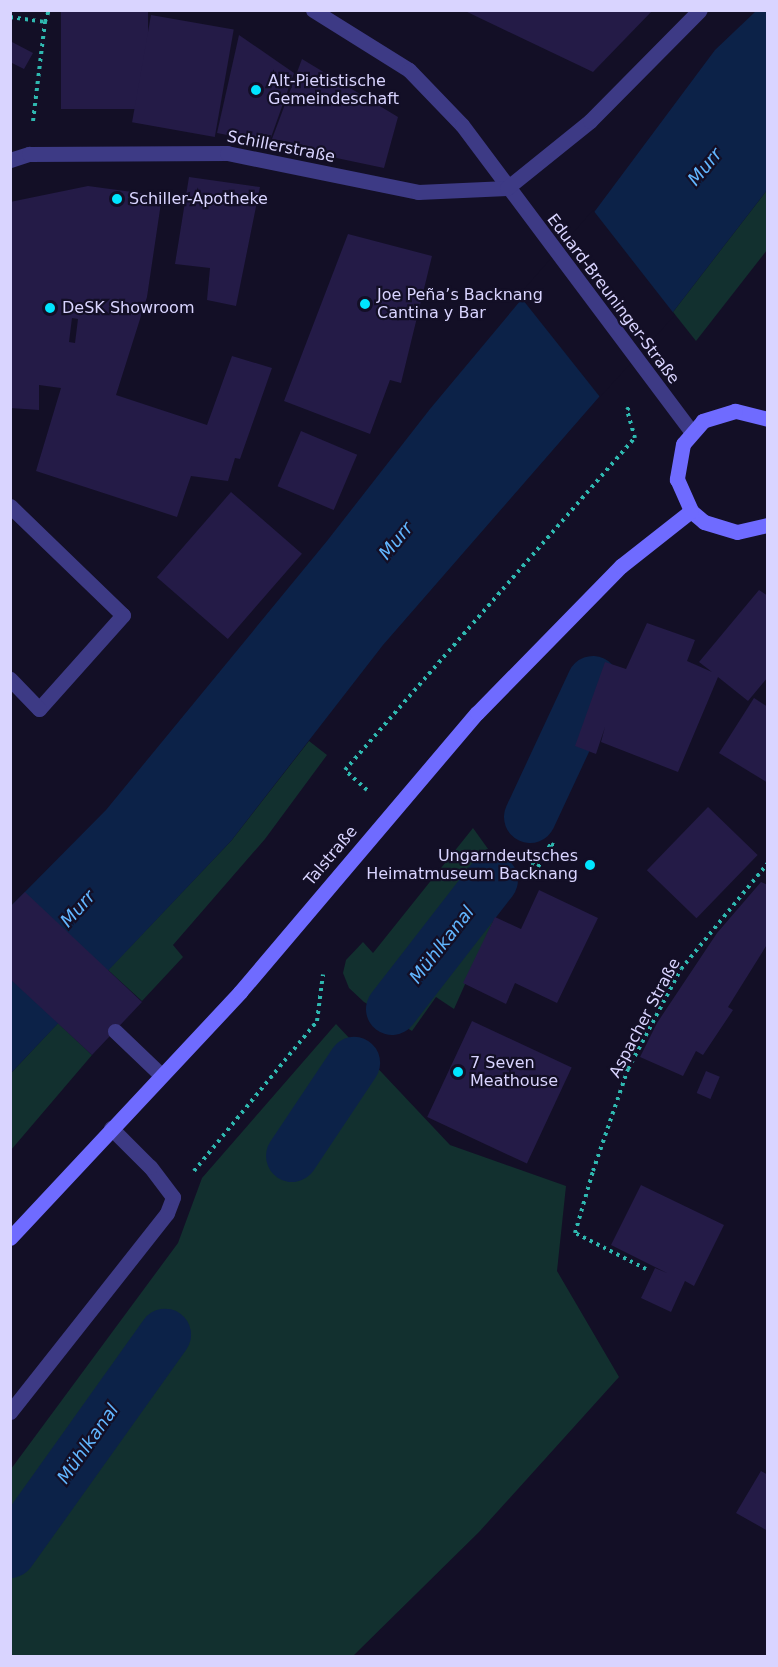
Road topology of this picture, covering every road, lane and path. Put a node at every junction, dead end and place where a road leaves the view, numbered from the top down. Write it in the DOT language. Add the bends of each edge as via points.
graph roads {
  1 [pos="49,10"];
  2 [pos="314,10"];
  3 [pos="700,10"];
  4 [pos="10,16"];
  5 [pos="45,22"];
  6 [pos="29,154"];
  7 [pos="10,160"];
  8 [pos="507,188"];
  9 [pos="768,419"];
  10 [pos="692,431"];
  11 [pos="620,454"];
  12 [pos="10,506"];
  13 [pos="691,511"];
  14 [pos="768,525"];
  15 [pos="10,679"];
  16 [pos="350,765"];
  17 [pos="555,846"];
  18 [pos="519,855"];
  19 [pos="768,863"];
  20 [pos="323,974"];
  21 [pos="115,1031"];
  22 [pos="161,1075"];
  23 [pos="111,1128"];
  24 [pos="173,1197"];
  25 [pos="10,1238"];
  26 [pos="646,1269"];
  27 [pos="10,1412"];
  1 -- 5 [label="path"];
  2 -- 8 [label="street, Eduard-Breuninger-Straße" via="408,69 462,125"];
  3 -- 8 [label="street" via="590,120"];
  4 -- 5 [label="path"];
  5 -- 6 [label="path"];
  6 -- 7 [label="street, Schillerstraße"];
  6 -- 8 [label="street, Schillerstraße" via="226,153 418,192"];
  8 -- 10 [label="street, Eduard-Breuninger-Straße"];
  9 -- 10 [label="street" via="735,411 717,414"];
  10 -- 13 [label="street" via="683,444 677,470 682,496"];
  11 -- 16 [label="path"];
  12 -- 15 [label="street" via="123,615 39,709"];
  13 -- 14 [label="street" via="720,530 737,532"];
  13 -- 22 [label="street, Talstraße" via="621,567 477,713 240,992"];
  17 -- 18 [label="path" via="551,844 538,867"];
  19 -- 26 [label="path, Aspacher Straße" via="681,969 628,1069 593,1171 575,1233"];
  20 -- 24 [label="path" via="317,1021"];
  21 -- 22 [label="street"];
  22 -- 23 [label="street, Talstraße"];
  23 -- 24 [label="street"];
  23 -- 25 [label="street, Talstraße"];
  24 -- 27 [label="street" via="167,1213 113,1287"];
}
